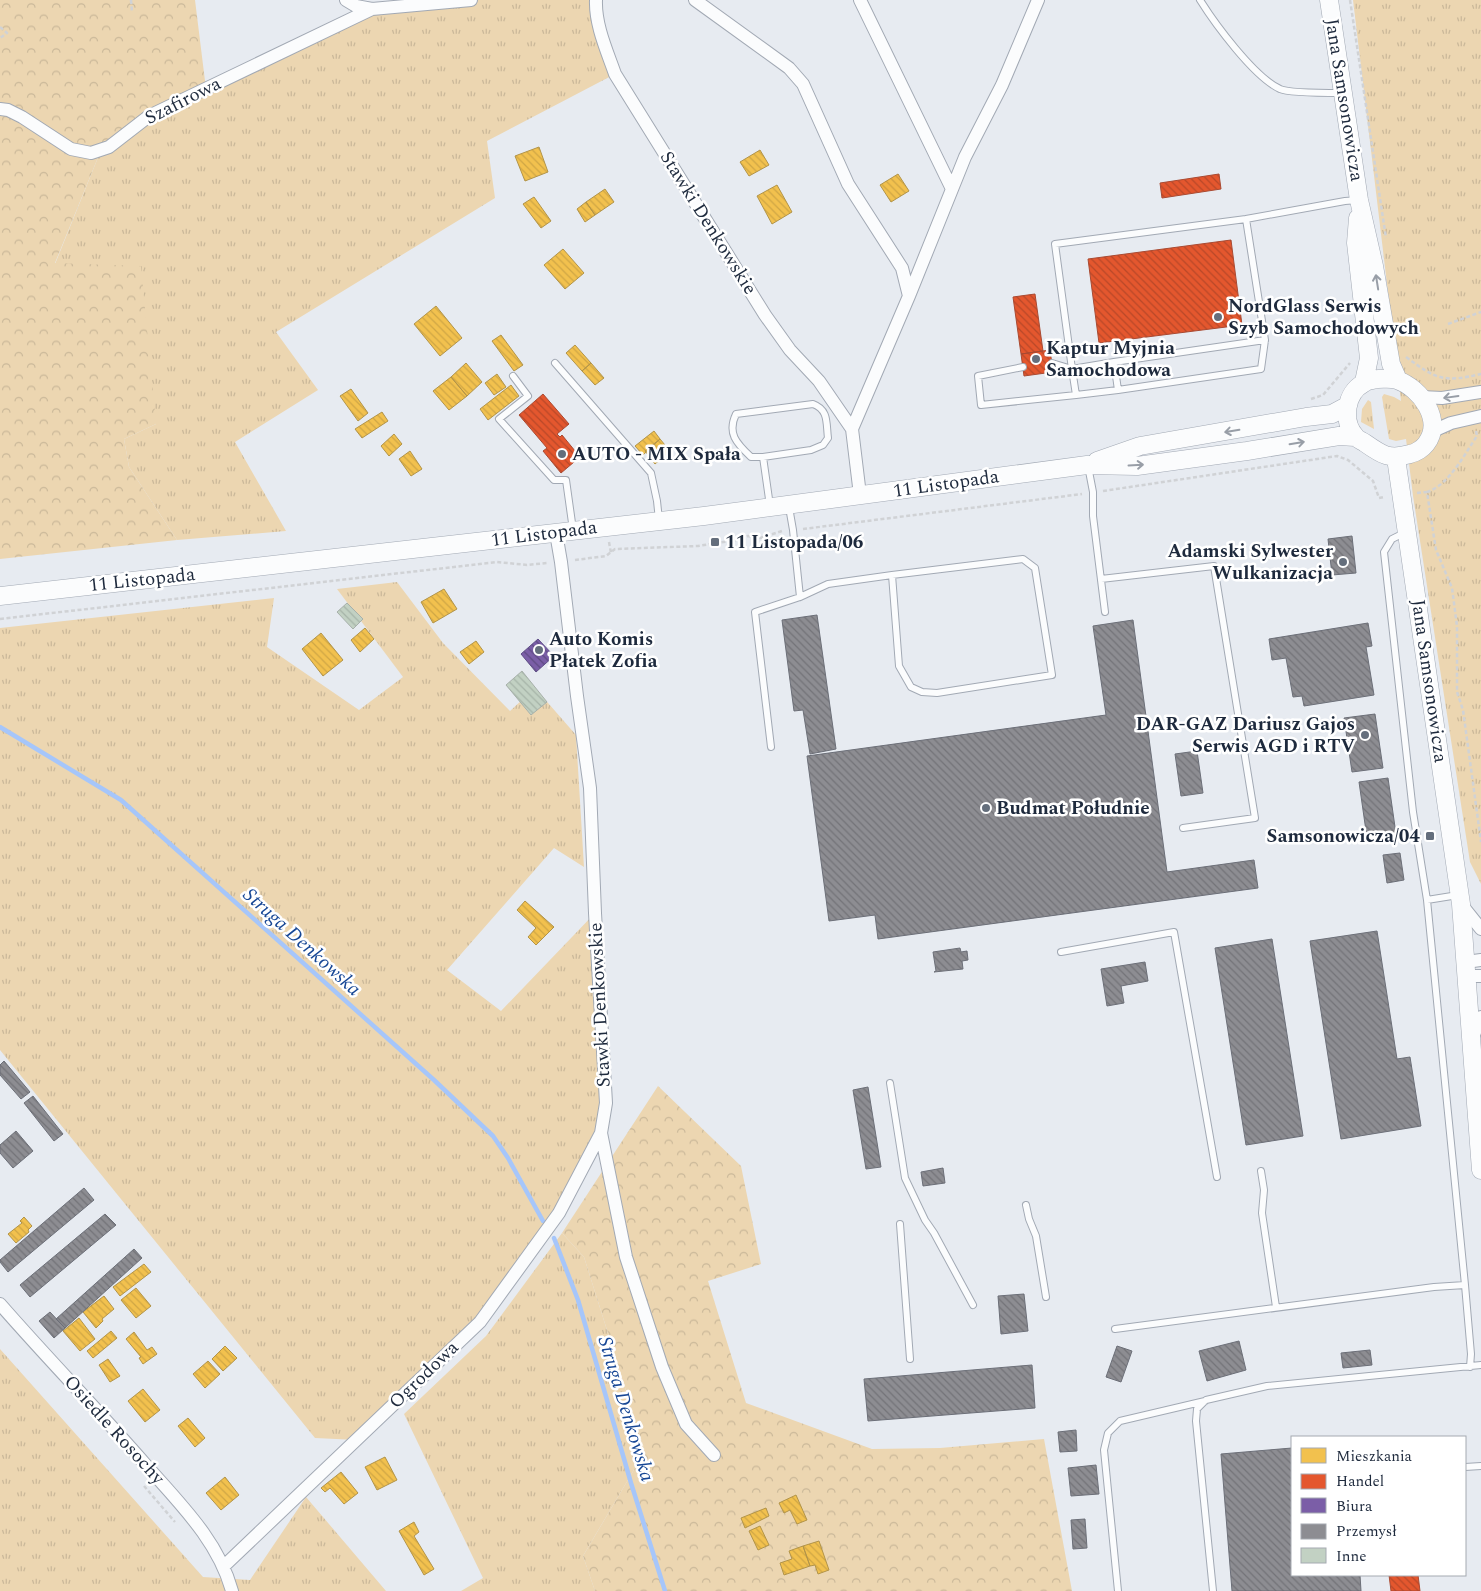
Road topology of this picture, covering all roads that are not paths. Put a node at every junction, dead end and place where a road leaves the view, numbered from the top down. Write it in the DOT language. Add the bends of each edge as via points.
graph roads {
  1 [pos="346,0"];
  2 [pos="471,0"];
  3 [pos="596,0"];
  4 [pos="695,0"];
  5 [pos="860,0"];
  6 [pos="1038,0"];
  7 [pos="1200,0"];
  8 [pos="1329,0"];
  9 [pos="372,9"];
  10 [pos="1343,93"];
  11 [pos="0,110"];
  12 [pos="952,189"];
  13 [pos="1359,200"];
  14 [pos="1246,219"];
  15 [pos="909,296"];
  16 [pos="1265,340"];
  17 [pos="1114,362"];
  18 [pos="555,363"];
  19 [pos="1052,363"];
  20 [pos="1023,367"];
  21 [pos="1072,369"];
  22 [pos="513,376"];
  23 [pos="1398,380"];
  24 [pos="1364,382"];
  25 [pos="1118,390"];
  26 [pos="1481,392"];
  27 [pos="1076,395"];
  28 [pos="1421,397"];
  29 [pos="1347,406"];
  30 [pos="1478,417"];
  31 [pos="852,428"];
  32 [pos="1432,431"];
  33 [pos="1355,437"];
  34 [pos="763,457"];
  35 [pos="1396,458"];
  36 [pos="1087,465"];
  37 [pos="860,495"];
  38 [pos="789,505"];
  39 [pos="770,508"];
  40 [pos="659,521"];
  41 [pos="565,532"];
  42 [pos="1407,532"];
  43 [pos="892,575"];
  44 [pos="1101,579"];
  45 [pos="0,596"];
  46 [pos="800,597"];
  47 [pos="1105,612"];
  48 [pos="770,747"];
  49 [pos="1183,828"];
  50 [pos="1460,899"];
  51 [pos="1428,900"];
  52 [pos="1481,929"];
  53 [pos="1061,952"];
  54 [pos="1474,969"];
  55 [pos="1481,1017"];
  56 [pos="1472,1040"];
  57 [pos="890,1083"];
  58 [pos="602,1133"];
  59 [pos="1481,1170"];
  60 [pos="1261,1171"];
  61 [pos="1217,1177"];
  62 [pos="1026,1205"];
  63 [pos="900,1224"];
  64 [pos="1465,1286"];
  65 [pos="1046,1297"];
  66 [pos="973,1305"];
  67 [pos="0,1307"];
  68 [pos="1276,1307"];
  69 [pos="1115,1328"];
  70 [pos="910,1359"];
  71 [pos="1481,1365"];
  72 [pos="1470,1367"];
  73 [pos="1206,1400"];
  74 [pos="714,1455"];
  75 [pos="1481,1466"];
  76 [pos="1466,1467"];
  77 [pos="224,1566"];
  78 [pos="232,1591"];
  79 [pos="1118,1591"];
  80 [pos="1213,1591"];
  1 -- 9 [label="street"];
  2 -- 9 [label="street"];
  3 -- 31 [label="street, Stawki Denkowskie" via="602,36 615,74 765,315"];
  4 -- 15 [label="street" via="789,68 803,84 848,184 902,268"];
  5 -- 12 [label="street"];
  6 -- 12 [label="street"];
  7 -- 10 [label="lane" via="1212,20 1257,72 1281,90"];
  8 -- 10 [label="street, Jana Samsonowicza"];
  9 -- 11 [label="street, Szafirowa" via="149,116 108,146 91,153 71,149 22,117"];
  10 -- 13 [label="street, Jana Samsonowicza"];
  12 -- 15 [label="street"];
  13 -- 14 [label="lane"];
  23 -- 13 [label="street, Jana Samsonowicza, one-way" via="1391,364"];
  13 -- 24 [label="street, Jana Samsonowicza" via="1356,243 1369,358"];
  14 -- 16 [label="lane"];
  14 -- 21 [label="lane" via="1055,244"];
  15 -- 31 [label="street"];
  16 -- 17 [label="lane"];
  16 -- 25 [label="lane" via="1261,369"];
  17 -- 21 [label="lane"];
  17 -- 25 [label="lane"];
  18 -- 40 [label="lane" via="651,473"];
  19 -- 21 [label="lane"];
  20 -- 27 [label="lane" via="978,376 981,405"];
  21 -- 27 [label="lane"];
  22 -- 41 [label="lane" via="528,396 499,419 554,480 566,480"];
  23 -- 24 [label="street"];
  23 -- 28 [label="street"];
  24 -- 29 [label="street"];
  25 -- 27 [label="lane"];
  26 -- 28 [label="street, one-way" via="1442,398"];
  28 -- 32 [label="street" via="1430,411"];
  29 -- 33 [label="street" via="1348,420"];
  29 -- 36 [label="street, 11 Listopada, one-way" via="1332,414 1140,446"];
  30 -- 32 [label="street"];
  31 -- 37 [label="street, Stawki Denkowskie"];
  32 -- 35 [label="street" via="1426,444 1415,453"];
  33 -- 35 [label="street" via="1379,453"];
  36 -- 33 [label="street, 11 Listopada, one-way" via="1137,466 1339,436"];
  34 -- 34 [label="lane" via="811,450 823,444 828,438 825,414 820,407 812,404 736,414 731,424 733,436 751,457"];
  34 -- 39 [label="lane"];
  35 -- 42 [label="street, Jana Samsonowicza"];
  36 -- 37 [label="street, 11 Listopada"];
  36 -- 44 [label="lane" via="1093,492"];
  37 -- 38 [label="street, 11 Listopada"];
  38 -- 39 [label="street, 11 Listopada"];
  38 -- 46 [label="lane"];
  39 -- 40 [label="street, 11 Listopada"];
  40 -- 41 [label="street, 11 Listopada"];
  41 -- 45 [label="street, 11 Listopada"];
  41 -- 58 [label="street, Stawki Denkowskie" via="561,562 590,788 606,1103"];
  42 -- 50 [label="street, Jana Samsonowicza"];
  42 -- 51 [label="lane" via="1392,539 1384,552 1413,812"];
  43 -- 43 [label="lane" via="1014,559 1031,563 1035,568 1052,675 937,693 911,687 899,666"];
  43 -- 46 [label="lane" via="828,584"];
  44 -- 47 [label="lane"];
  44 -- 49 [label="lane" via="1214,566 1256,818"];
  46 -- 48 [label="lane" via="754,612"];
  50 -- 51 [label="lane"];
  50 -- 52 [label="street"];
  50 -- 54 [label="street, Jana Samsonowicza"];
  51 -- 64 [label="lane"];
  53 -- 61 [label="lane" via="1174,932"];
  54 -- 56 [label="street, Jana Samsonowicza"];
  55 -- 56 [label="street, Jana Samsonowicza"];
  56 -- 59 [label="street, Jana Samsonowicza"];
  57 -- 66 [label="lane" via="904,1178"];
  58 -- 74 [label="street, Stawki Denkowskie" via="626,1257 662,1368 686,1424"];
  58 -- 77 [label="street, Ogrodowa" via="559,1213 480,1322"];
  60 -- 68 [label="lane" via="1264,1190 1262,1212"];
  62 -- 65 [label="lane" via="1036,1236"];
  63 -- 70 [label="lane"];
  64 -- 68 [label="lane"];
  64 -- 72 [label="lane"];
  67 -- 77 [label="street, Osiedle Rosochy" via="186,1510"];
  68 -- 69 [label="lane"];
  71 -- 72 [label="lane"];
  72 -- 73 [label="lane" via="1267,1386"];
  73 -- 79 [label="lane" via="1120,1420 1108,1433 1104,1450"];
  73 -- 80 [label="lane" via="1197,1410 1196,1421"];
  75 -- 76 [label="lane"];
  77 -- 78 [label="street"];
}
